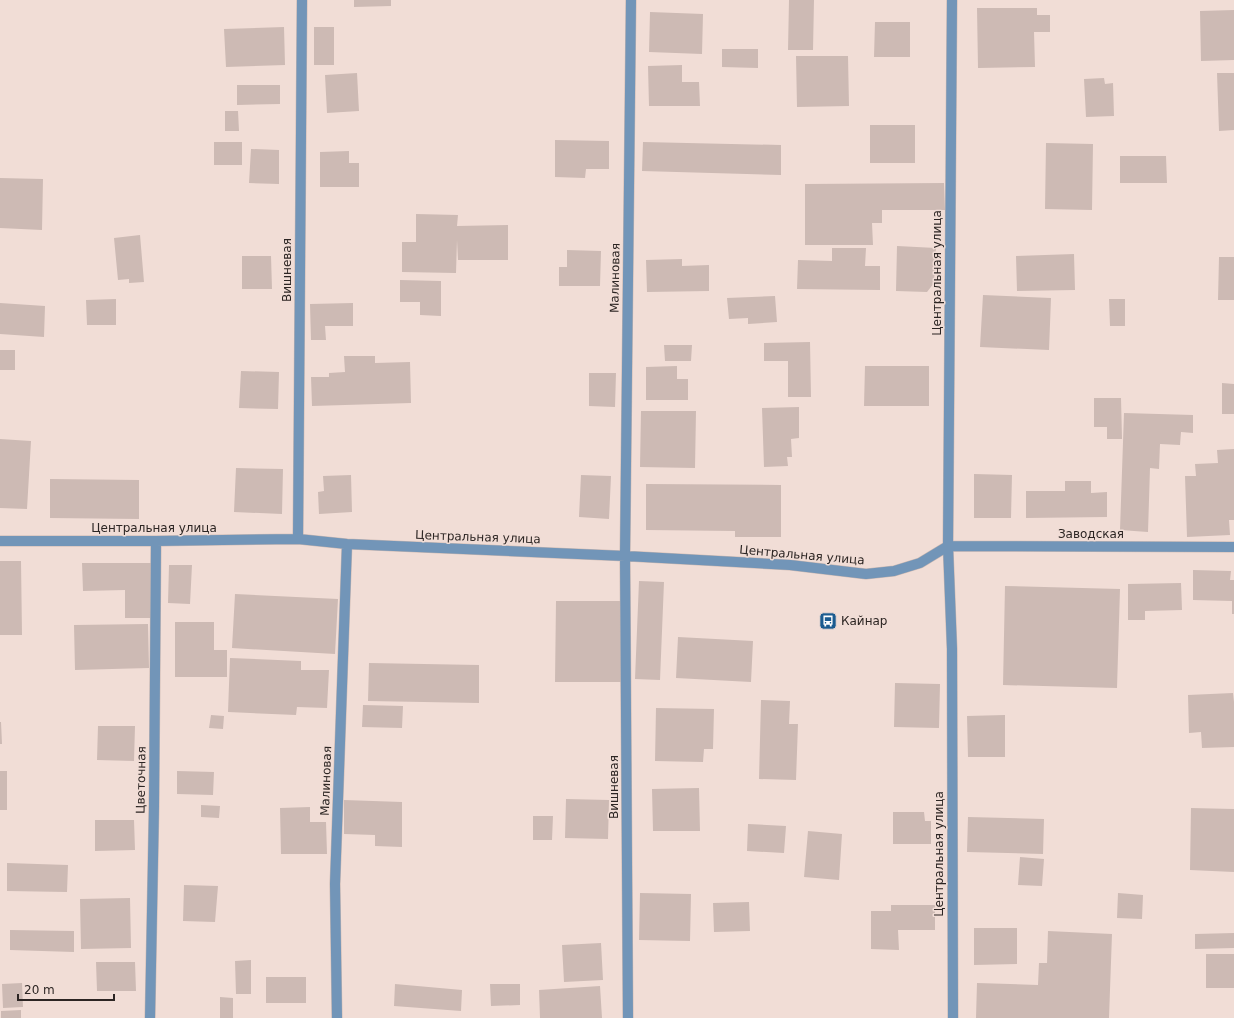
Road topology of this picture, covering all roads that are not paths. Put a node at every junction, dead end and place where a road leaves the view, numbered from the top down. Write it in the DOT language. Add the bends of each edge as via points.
graph roads {
  1 [pos="302,0"];
  2 [pos="631,0"];
  3 [pos="952,0"];
  4 [pos="298,539"];
  5 [pos="0,541"];
  6 [pos="156,541"];
  7 [pos="347,544"];
  8 [pos="948,546"];
  9 [pos="1234,547"];
  10 [pos="626,556"];
  11 [pos="150,1018"];
  12 [pos="337,1018"];
  13 [pos="628,1018"];
  14 [pos="953,1018"];
  1 -- 4 [label="street, Вишневая"];
  2 -- 10 [label="street, Малиновая"];
  3 -- 8 [label="street, Центральная улица"];
  4 -- 6 [label="street, Центральная улица"];
  4 -- 7 [label="street, Центральная улица"];
  5 -- 6 [label="street, Центральная улица"];
  6 -- 11 [label="street, Цветочная"];
  7 -- 10 [label="street, Центральная улица"];
  7 -- 12 [label="street, Малиновая" via="335,884"];
  8 -- 9 [label="street, Заводская"];
  8 -- 10 [label="street, Центральная улица" via="920,563 894,571 866,574 790,565"];
  8 -- 14 [label="street, Центральная улица" via="952,649"];
  10 -- 13 [label="street, Вишневая"];
}
